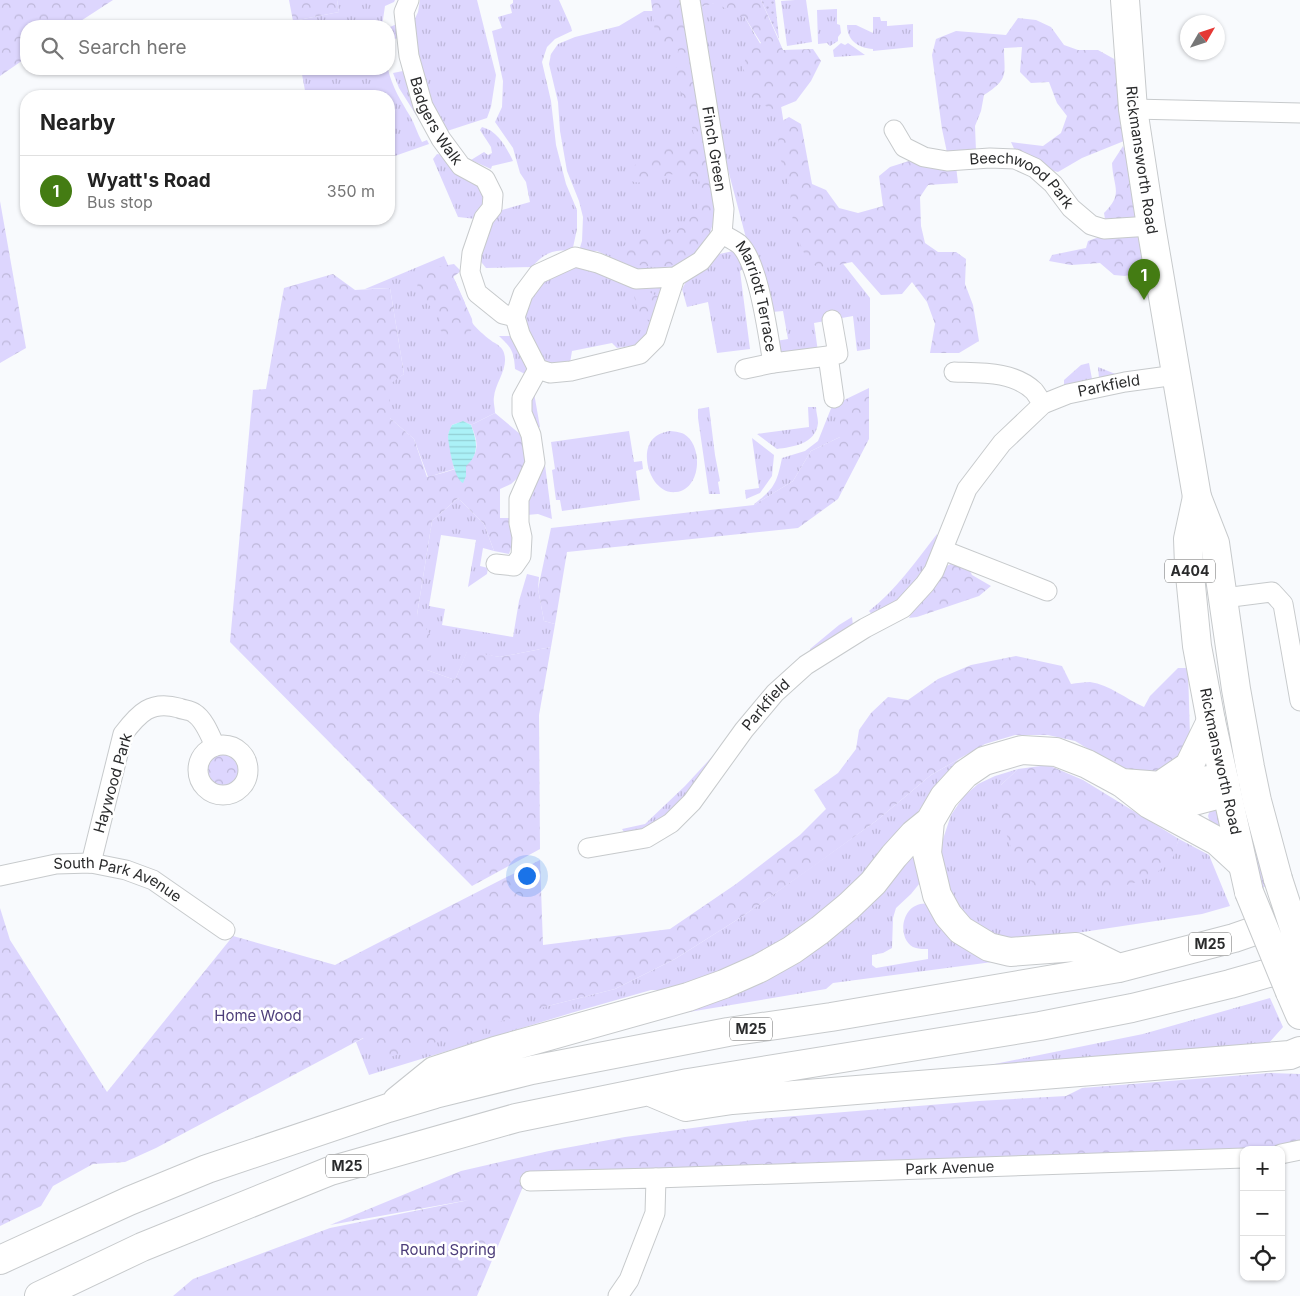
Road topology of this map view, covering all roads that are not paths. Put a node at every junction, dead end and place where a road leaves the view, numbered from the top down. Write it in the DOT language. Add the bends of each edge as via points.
graph roads {
  1 [pos="409,0"];
  2 [pos="690,0"];
  3 [pos="1126,0"];
  4 [pos="1133,109"];
  5 [pos="1300,113"];
  6 [pos="894,130"];
  7 [pos="1151,226"];
  8 [pos="722,234"];
  9 [pos="675,277"];
  10 [pos="516,317"];
  11 [pos="832,320"];
  12 [pos="828,356"];
  13 [pos="773,363"];
  14 [pos="959,368"];
  15 [pos="538,369"];
  16 [pos="745,369"];
  17 [pos="1176,375"];
  18 [pos="834,398"];
  19 [pos="1043,404"];
  20 [pos="1196,497"];
  21 [pos="943,550"];
  22 [pos="496,564"];
  23 [pos="1189,565"];
  24 [pos="1047,591"];
  25 [pos="1224,598"];
  26 [pos="1197,646"];
  27 [pos="1236,689"];
  28 [pos="1300,701"];
  29 [pos="1211,721"];
  30 [pos="214,746"];
  31 [pos="1225,782"];
  32 [pos="1155,794"];
  33 [pos="1257,801"];
  34 [pos="930,821"];
  35 [pos="588,848"];
  36 [pos="91,863"];
  37 [pos="1242,864"];
  38 [pos="0,876"];
  39 [pos="225,930"];
  40 [pos="1299,932"];
  41 [pos="1300,964"];
  42 [pos="1119,968"];
  43 [pos="1297,993"];
  44 [pos="1300,1051"];
  45 [pos="648,1091"];
  46 [pos="388,1108"];
  47 [pos="1300,1150"];
  48 [pos="1285,1153"];
  49 [pos="1240,1158"];
  50 [pos="656,1178"];
  51 [pos="530,1181"];
  52 [pos="0,1260"];
  53 [pos="50,1291"];
  54 [pos="618,1296"];
  1 -- 10 [label="street, Badgers Walk" via="404,12 409,56 423,106 462,166 485,179 493,195 492,208 484,218 472,253 470,272 476,293 503,314"];
  2 -- 8 [label="street, Finch Green" via="724,209"];
  3 -- 4 [label="main road, Rickmansworth Road / A404"];
  4 -- 5 [label="street"];
  4 -- 7 [label="main road, Rickmansworth Road / A404"];
  6 -- 7 [label="street, Beechwood Park" via="904,147 924,157 947,162 1015,159 1035,168 1090,225 1104,229"];
  7 -- 17 [label="main road, Rickmansworth Road / A404"];
  8 -- 9 [label="street" via="701,261"];
  8 -- 13 [label="street, Marriott Terrace" via="740,244 751,264 761,297"];
  9 -- 10 [label="street" via="636,279 575,257 538,274 523,294"];
  9 -- 15 [label="street" via="655,339 640,354 571,370 550,373"];
  10 -- 15 [label="street" via="520,334"];
  11 -- 12 [label="street" via="838,354"];
  12 -- 13 [label="street, Marriott Terrace"];
  12 -- 18 [label="street"];
  13 -- 16 [label="street"];
  14 -- 19 [label="street" via="1014,378 1033,390"];
  15 -- 22 [label="street" via="522,398 522,413 531,435 535,463 519,499 521,556 514,566"];
  17 -- 19 [label="street, Parkfield" via="1068,394"];
  17 -- 20 [label="main road, Rickmansworth Road / A404"];
  19 -- 21 [label="street, Parkfield" via="1002,443 968,489"];
  20 -- 23 [label="main road, Rickmansworth Road / A404" via="1188,539"];
  20 -- 25 [label="main road, Rickmansworth Road / A404" via="1215,543"];
  21 -- 24 [label="street"];
  21 -- 35 [label="street, Parkfield" via="925,584 903,608 806,665 775,693 692,802 671,823 646,838"];
  23 -- 25 [label="street" via="1205,588"];
  23 -- 26 [label="main road, Rickmansworth Road / A404"];
  25 -- 26 [label="street" via="1205,612"];
  25 -- 27 [label="main road, Rickmansworth Road / A404"];
  25 -- 28 [label="street" via="1272,592 1283,604"];
  26 -- 29 [label="main road, Rickmansworth Road / A404"];
  27 -- 31 [label="main road" via="1232,730 1234,769"];
  27 -- 33 [label="main road, Rickmansworth Road / A404"];
  29 -- 31 [label="main road, Rickmansworth Road / A404"];
  29 -- 32 [label="main road" via="1189,766"];
  30 -- 36 [label="street, Haywood Park" via="208,730 195,713 166,704 148,709 134,720 124,734"];
  31 -- 32 [label="main road" via="1213,796 1175,806"];
  31 -- 33 [label="main road" via="1247,791"];
  31 -- 37 [label="main road, Rickmansworth Road / A404"];
  32 -- 34 [label="main road, M25" via="1122,784 1087,764 1056,752 1022,750 984,760 965,774 944,797"];
  32 -- 37 [label="main road, M25"];
  33 -- 40 [label="main road, Rickmansworth Road / A404, bridge" via="1278,879"];
  34 -- 42 [label="main road, M25" via="927,853 937,895 961,930 989,947 1010,952 1076,947"];
  34 -- 46 [label="main road, M25" via="914,834 849,906 792,950 760,968 688,997 434,1071"];
  36 -- 38 [label="street, South Park Avenue" via="56,864"];
  36 -- 39 [label="street, South Park Avenue" via="126,870 153,880"];
  37 -- 43 [label="main road, Rickmansworth Road / A404, bridge" via="1249,892"];
  40 -- 42 [label="main road, M25" via="1234,938"];
  40 -- 43 [label="main road, Rickmansworth Road, bridge"];
  41 -- 45 [label="main road, M25" via="1132,1008 1040,1026"];
  42 -- 46 [label="main road, M25" via="632,1050 532,1070"];
  44 -- 45 [label="main road" via="1290,1055 686,1106"];
  45 -- 53 [label="main road, M25" via="516,1118 330,1171 142,1247"];
  46 -- 52 [label="main road, M25" via="207,1169"];
  47 -- 48 [label="street"];
  49 -- 50 [label="street, Park Avenue"];
  50 -- 51 [label="street, Park Avenue"];
  50 -- 54 [label="street" via="655,1213 629,1280"];
}
